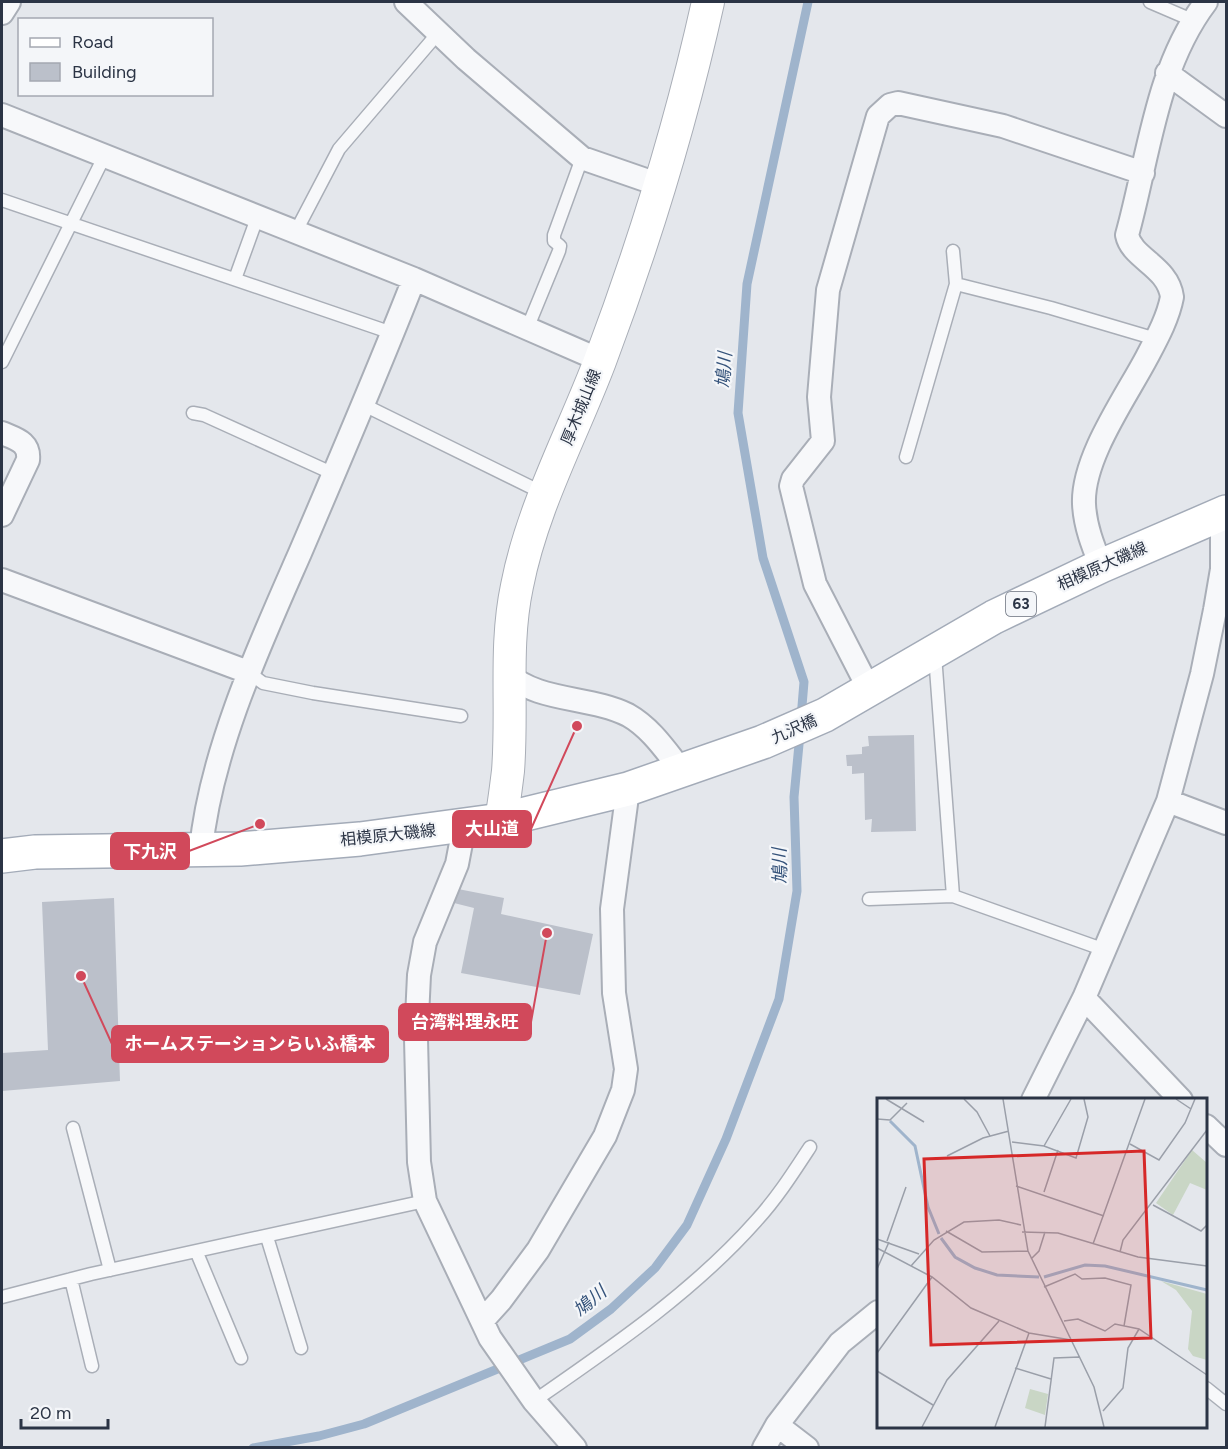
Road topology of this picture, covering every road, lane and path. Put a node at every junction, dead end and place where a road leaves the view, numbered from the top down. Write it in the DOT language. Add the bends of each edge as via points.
graph roads {
  1 [pos="9,2"];
  2 [pos="406,2"];
  3 [pos="708,2"];
  4 [pos="1150,2"];
  5 [pos="1206,2"];
  6 [pos="2,13"];
  7 [pos="1192,20"];
  8 [pos="439,32"];
  9 [pos="1167,73"];
  10 [pos="2,115"];
  11 [pos="1227,116"];
  12 [pos="104,158"];
  13 [pos="582,158"];
  14 [pos="1143,173"];
  15 [pos="660,185"];
  16 [pos="2,200"];
  17 [pos="257,218"];
  18 [pos="71,223"];
  19 [pos="295,233"];
  20 [pos="953,251"];
  21 [pos="235,279"];
  22 [pos="414,279"];
  23 [pos="957,284"];
  24 [pos="527,329"];
  25 [pos="392,333"];
  26 [pos="1156,339"];
  27 [pos="600,360"];
  28 [pos="2,362"];
  29 [pos="364,405"];
  30 [pos="193,413"];
  31 [pos="2,433"];
  32 [pos="906,457"];
  33 [pos="334,474"];
  34 [pos="546,495"];
  35 [pos="1224,512"];
  36 [pos="2,515"];
  37 [pos="1101,566"];
  38 [pos="2,580"];
  39 [pos="935,653"];
  40 [pos="248,672"];
  41 [pos="507,673"];
  42 [pos="870,691"];
  43 [pos="825,715"];
  44 [pos="460,716"];
  45 [pos="764,742"];
  46 [pos="682,771"];
  47 [pos="628,789"];
  48 [pos="1167,801"];
  49 [pos="501,820"];
  50 [pos="1227,822"];
  51 [pos="460,827"];
  52 [pos="201,849"];
  53 [pos="2,856"];
  54 [pos="953,896"];
  55 [pos="869,899"];
  56 [pos="1105,950"];
  57 [pos="1084,998"];
  58 [pos="1034,1098"];
  59 [pos="1179,1098"];
  60 [pos="73,1128"];
  61 [pos="1207,1128"];
  62 [pos="1227,1145"];
  63 [pos="810,1147"];
  64 [pos="425,1201"];
  65 [pos="267,1237"];
  66 [pos="197,1253"];
  67 [pos="110,1270"];
  68 [pos="71,1279"];
  69 [pos="2,1297"];
  70 [pos="877,1314"];
  71 [pos="486,1330"];
  72 [pos="301,1348"];
  73 [pos="241,1358"];
  74 [pos="92,1366"];
  75 [pos="1207,1389"];
  76 [pos="534,1401"];
  77 [pos="1227,1404"];
  78 [pos="777,1425"];
  79 [pos="575,1448"];
  80 [pos="764,1448"];
  81 [pos="807,1448"];
  1 -- 6 [label="street"];
  2 -- 8 [label="street"];
  3 -- 15 [label="main road, 厚木城山線"];
  4 -- 7 [label="lane"];
  5 -- 7 [label="street"];
  7 -- 9 [label="street"];
  8 -- 13 [label="street"];
  8 -- 19 [label="lane" via="339,149"];
  9 -- 11 [label="street"];
  9 -- 14 [label="street"];
  10 -- 12 [label="street"];
  12 -- 17 [label="street"];
  12 -- 18 [label="lane"];
  13 -- 15 [label="street"];
  13 -- 24 [label="lane" via="554,235 559,251"];
  14 -- 26 [label="street" via="1128,235 1132,246 1164,276 1171,291 1170,305"];
  14 -- 42 [label="street" via="1003,126 898,103 878,116 828,290 819,397 823,441 791,486 815,584"];
  15 -- 27 [label="main road, 厚木城山線"];
  16 -- 18 [label="lane"];
  17 -- 19 [label="street"];
  17 -- 21 [label="lane"];
  18 -- 21 [label="lane"];
  18 -- 28 [label="lane"];
  19 -- 22 [label="street"];
  20 -- 23 [label="lane"];
  21 -- 25 [label="lane"];
  22 -- 24 [label="street"];
  22 -- 25 [label="street"];
  23 -- 26 [label="lane"];
  23 -- 32 [label="lane"];
  24 -- 27 [label="street"];
  25 -- 29 [label="street"];
  26 -- 37 [label="street" via="1096,453 1089,475 1085,517"];
  27 -- 34 [label="main road, 厚木城山線"];
  29 -- 33 [label="street"];
  29 -- 34 [label="lane"];
  30 -- 33 [label="lane"];
  31 -- 36 [label="street" via="24,442 29,451"];
  33 -- 40 [label="street"];
  34 -- 41 [label="main road, 厚木城山線" via="517,584"];
  35 -- 37 [label="main road, 相模原大磯線 / 63"];
  35 -- 48 [label="street" via="1222,569 1215,610"];
  37 -- 39 [label="main road, 相模原大磯線 / 63" via="994,617"];
  38 -- 40 [label="street"];
  39 -- 42 [label="main road, 相模原大磯線 / 63"];
  39 -- 54 [label="lane"];
  40 -- 44 [label="lane" via="262,683"];
  40 -- 52 [label="street" via="212,787"];
  41 -- 46 [label="street" via="531,690 594,702 629,716 651,733"];
  41 -- 49 [label="main road, 厚木城山線" via="508,770"];
  42 -- 43 [label="main road, 相模原大磯線 / 63"];
  43 -- 45 [label="main road, 九沢橋 / 63"];
  45 -- 46 [label="main road, 相模原大磯線 / 63"];
  46 -- 47 [label="main road, 相模原大磯線 / 63"];
  47 -- 49 [label="main road, 相模原大磯線 / 63"];
  47 -- 71 [label="street" via="612,909 614,993 626,1069 623,1090 605,1136"];
  48 -- 50 [label="street"];
  48 -- 56 [label="street"];
  49 -- 51 [label="main road, 相模原大磯線 / 63"];
  51 -- 52 [label="main road, 相模原大磯線 / 63" via="278,846"];
  51 -- 64 [label="street" via="457,864 425,942 418,992 419,1162"];
  52 -- 53 [label="main road, 相模原大磯線 / 63"];
  54 -- 55 [label="lane"];
  54 -- 56 [label="lane"];
  56 -- 57 [label="street"];
  57 -- 58 [label="street"];
  57 -- 59 [label="street"];
  60 -- 67 [label="lane"];
  61 -- 62 [label="street"];
  63 -- 76 [label="lane" via="778,1194 736,1242 636,1329"];
  64 -- 65 [label="lane"];
  64 -- 71 [label="street"];
  65 -- 66 [label="lane"];
  65 -- 72 [label="lane"];
  66 -- 67 [label="lane"];
  66 -- 73 [label="lane"];
  67 -- 68 [label="lane"];
  68 -- 69 [label="lane"];
  68 -- 74 [label="lane"];
  70 -- 78 [label="street" via="840,1343"];
  71 -- 76 [label="street"];
  75 -- 77 [label="lane"];
  76 -- 79 [label="street"];
  78 -- 80 [label="street"];
  78 -- 81 [label="street"];
}
